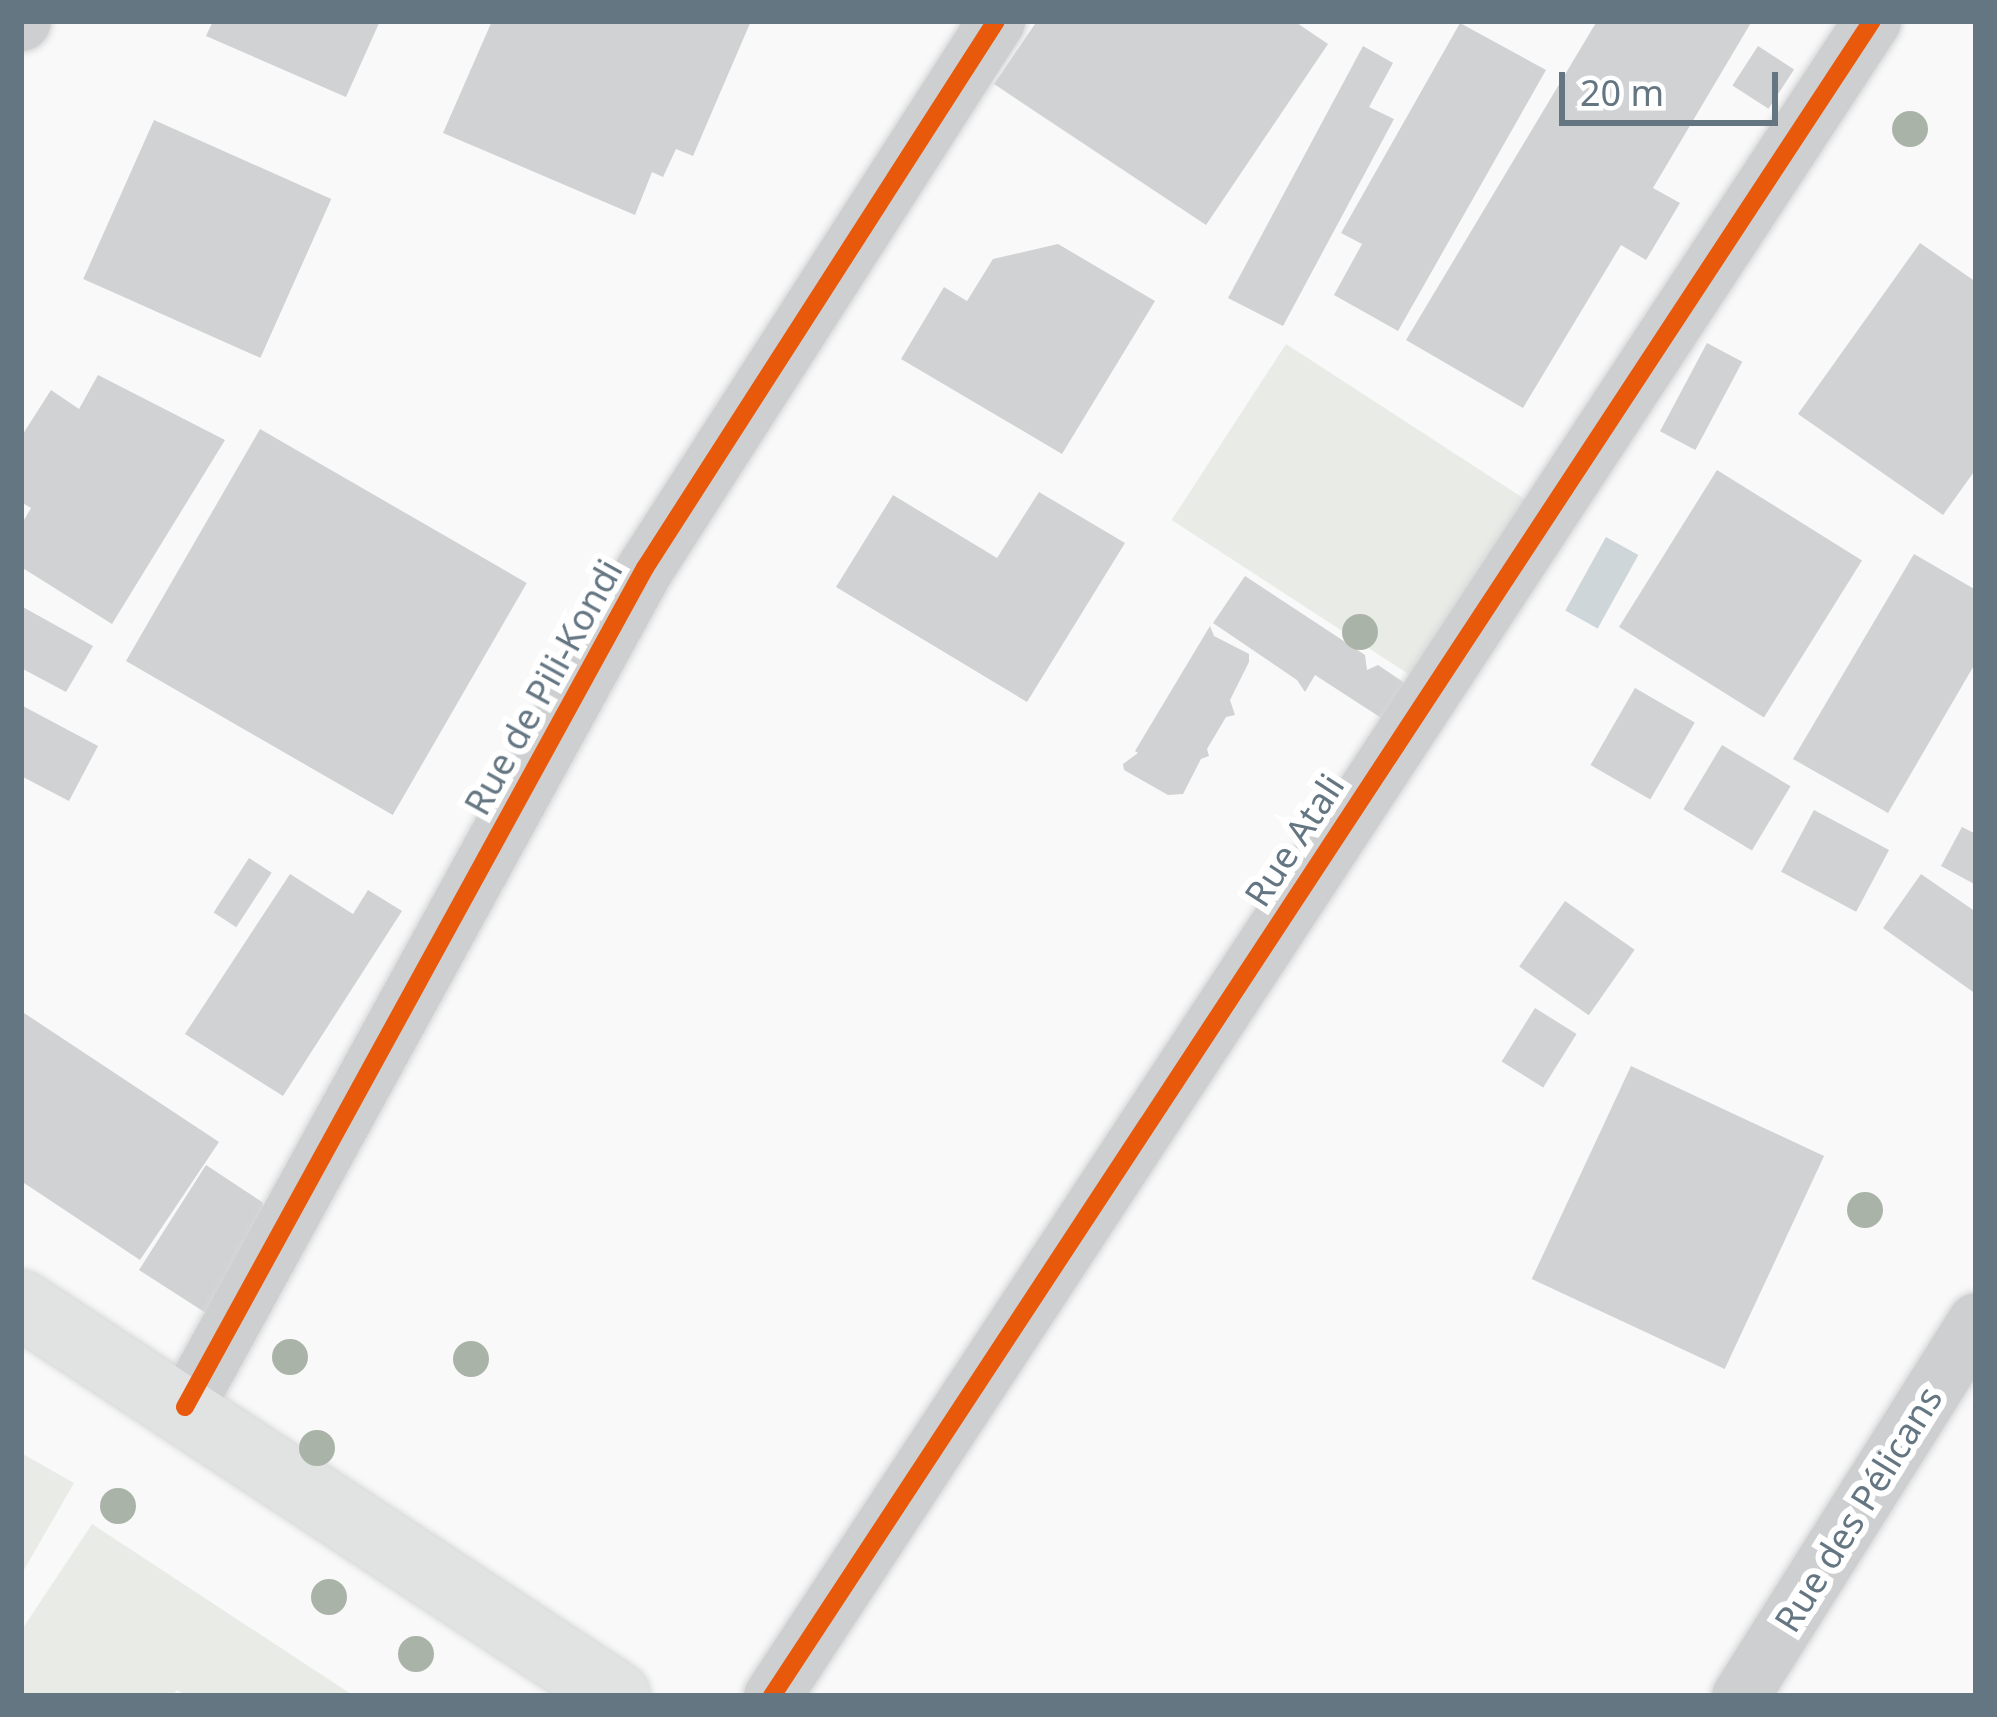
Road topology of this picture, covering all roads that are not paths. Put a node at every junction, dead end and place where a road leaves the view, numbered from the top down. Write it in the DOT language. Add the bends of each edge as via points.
graph roads {
  1 [pos="996,21"];
  2 [pos="1871,21"];
  3 [pos="21,1304"];
  4 [pos="1976,1321"];
  5 [pos="185,1407"];
  6 [pos="617,1696"];
  7 [pos="772,1696"];
  8 [pos="1740,1696"];
  1 -- 5 [label="street, Rue de Pili-Kondi" via="645,568"];
  2 -- 7 [label="street, Rue Atali"];
  3 -- 5 [label="street"];
  4 -- 8 [label="street, Rue des Pélicans"];
  5 -- 6 [label="street"];
}
